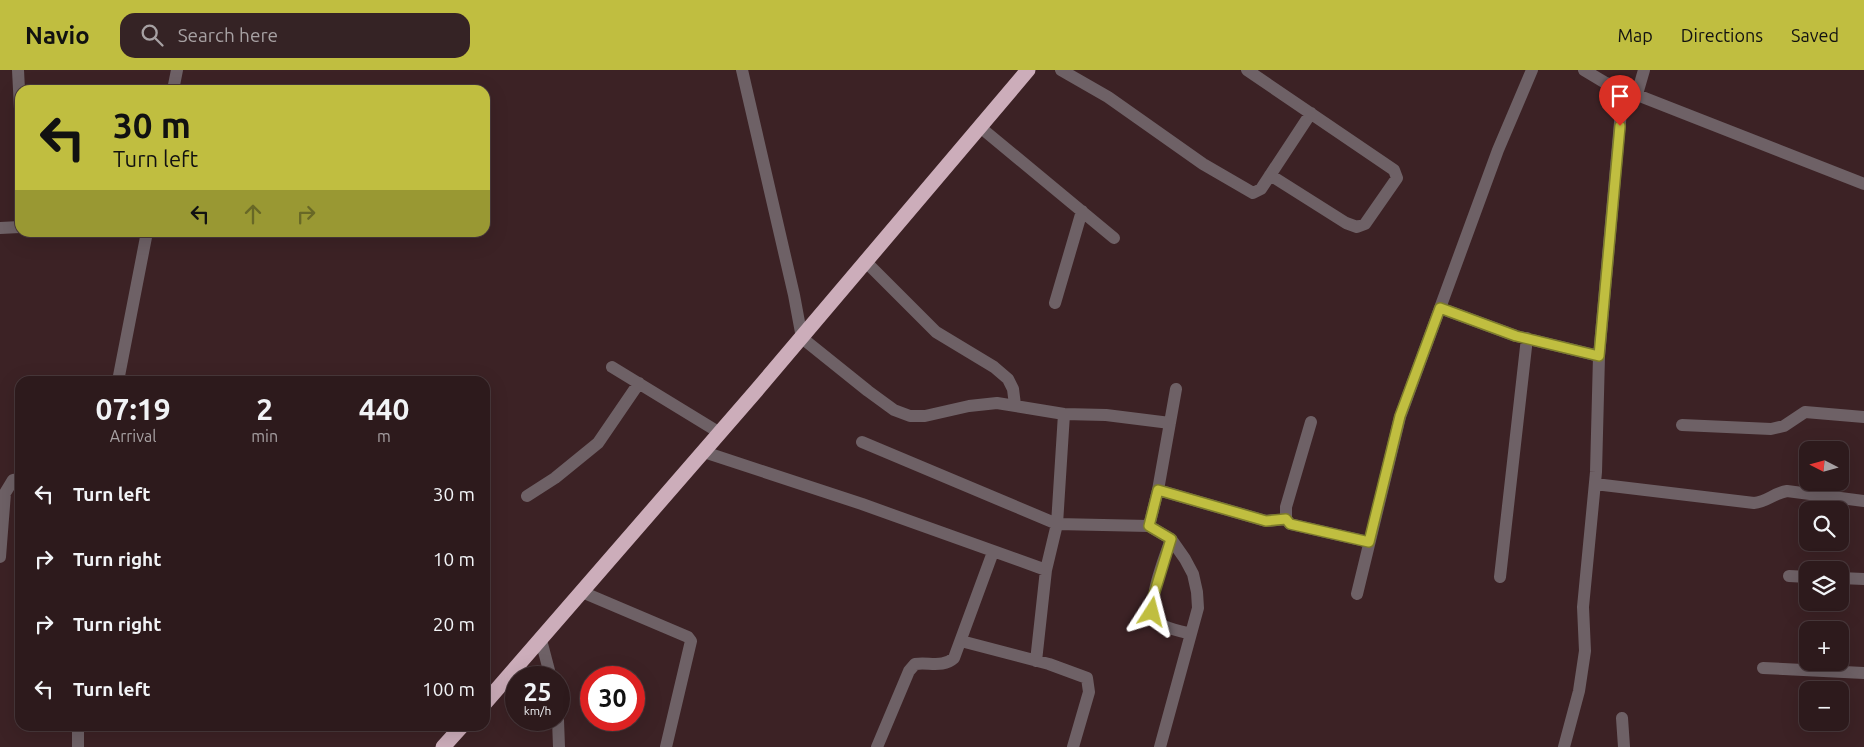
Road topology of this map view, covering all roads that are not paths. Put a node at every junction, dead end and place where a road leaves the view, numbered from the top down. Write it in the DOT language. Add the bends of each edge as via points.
graph roads {
  1 [pos="18,70"];
  2 [pos="177,70"];
  3 [pos="742,70"];
  4 [pos="1028,70"];
  5 [pos="1061,70"];
  6 [pos="1247,70"];
  7 [pos="1532,70"];
  8 [pos="1584,70"];
  9 [pos="1644,70"];
  10 [pos="19,85"];
  11 [pos="174,85"];
  12 [pos="1623,89"];
  13 [pos="1637,94"];
  14 [pos="1311,113"];
  15 [pos="980,126"];
  16 [pos="1270,176"];
  17 [pos="1864,184"];
  18 [pos="1082,211"];
  19 [pos="15,227"];
  20 [pos="0,228"];
  21 [pos="146,237"];
  22 [pos="1114,238"];
  23 [pos="866,262"];
  24 [pos="1055,303"];
  25 [pos="1440,308"];
  26 [pos="802,338"];
  27 [pos="1527,338"];
  28 [pos="1599,356"];
  29 [pos="612,367"];
  30 [pos="119,376"];
  31 [pos="638,383"];
  32 [pos="1176,388"];
  33 [pos="1015,405"];
  34 [pos="1064,414"];
  35 [pos="1864,417"];
  36 [pos="1311,422"];
  37 [pos="1170,423"];
  38 [pos="1682,425"];
  39 [pos="720,433"];
  40 [pos="862,442"];
  41 [pos="704,452"];
  42 [pos="15,480"];
  43 [pos="1595,484"];
  44 [pos="1158,490"];
  45 [pos="528,496"];
  46 [pos="1864,501"];
  47 [pos="1286,519"];
  48 [pos="1057,524"];
  49 [pos="1149,526"];
  50 [pos="1171,539"];
  51 [pos="1369,542"];
  52 [pos="993,552"];
  53 [pos="0,557"];
  54 [pos="1046,570"];
  55 [pos="1789,576"];
  56 [pos="1500,577"];
  57 [pos="1799,577"];
  58 [pos="1849,578"];
  59 [pos="1864,579"];
  60 [pos="582,592"];
  61 [pos="1356,594"];
  62 [pos="1190,634"];
  63 [pos="541,640"];
  64 [pos="961,642"];
  65 [pos="1036,661"];
  66 [pos="548,666"];
  67 [pos="1763,668"];
  68 [pos="1864,673"];
  69 [pos="490,697"];
  70 [pos="1622,718"];
  71 [pos="78,731"];
  72 [pos="457,731"];
  73 [pos="558,731"];
  74 [pos="78,747"];
  75 [pos="442,747"];
  76 [pos="559,747"];
  77 [pos="666,747"];
  78 [pos="877,747"];
  79 [pos="1073,747"];
  80 [pos="1160,747"];
  81 [pos="1564,747"];
  82 [pos="1624,747"];
  1 -- 10 [label="street"];
  2 -- 11 [label="street"];
  3 -- 26 [label="street"];
  4 -- 15 [label="highway"];
  5 -- 16 [label="street" via="1108,97 1244,190 1257,192"];
  6 -- 14 [label="street"];
  7 -- 25 [label="street" via="1498,150"];
  8 -- 12 [label="street"];
  9 -- 13 [label="street"];
  12 -- 13 [label="street"];
  12 -- 28 [label="street"];
  13 -- 17 [label="street"];
  14 -- 16 [label="street"];
  14 -- 16 [label="street" via="1394,170 1397,178 1393,187 1365,224 1357,227"];
  15 -- 18 [label="street"];
  15 -- 23 [label="highway"];
  18 -- 22 [label="street"];
  18 -- 24 [label="street"];
  19 -- 20 [label="street"];
  21 -- 30 [label="street"];
  23 -- 26 [label="highway"];
  23 -- 33 [label="street" via="936,332 1008,379"];
  25 -- 27 [label="street"];
  25 -- 51 [label="street" via="1400,416"];
  26 -- 33 [label="street" via="868,392 894,410 910,416 997,403"];
  26 -- 39 [label="highway"];
  27 -- 28 [label="street"];
  27 -- 56 [label="street"];
  28 -- 43 [label="street"];
  29 -- 31 [label="street"];
  31 -- 39 [label="street"];
  31 -- 45 [label="street" via="598,443"];
  32 -- 37 [label="street"];
  33 -- 34 [label="street"];
  34 -- 37 [label="street" via="1106,415"];
  34 -- 48 [label="street"];
  35 -- 38 [label="street" via="1805,412 1784,426 1772,429"];
  36 -- 47 [label="street" via="1286,507"];
  37 -- 44 [label="street"];
  39 -- 41 [label="highway"];
  40 -- 48 [label="street"];
  41 -- 52 [label="street" via="862,504"];
  41 -- 60 [label="highway"];
  42 -- 53 [label="street" via="5,493"];
  43 -- 46 [label="street" via="1754,504 1764,503 1778,492 1787,491"];
  43 -- 81 [label="street" via="1583,607 1584,670"];
  44 -- 47 [label="street" via="1266,521"];
  44 -- 49 [label="street"];
  47 -- 51 [label="street" via="1290,524"];
  48 -- 49 [label="street"];
  48 -- 54 [label="street"];
  49 -- 50 [label="street"];
  50 -- 62 [label="street" via="1192,574 1197,592 1196,616"];
  50 -- 62 [label="street" via="1152,601 1152,612 1160,624"];
  51 -- 61 [label="street"];
  52 -- 54 [label="street"];
  52 -- 64 [label="street"];
  54 -- 65 [label="street"];
  55 -- 57 [label="street"];
  58 -- 59 [label="street"];
  60 -- 63 [label="highway"];
  60 -- 77 [label="street" via="691,641"];
  62 -- 80 [label="street"];
  63 -- 66 [label="street"];
  63 -- 69 [label="highway"];
  64 -- 65 [label="street"];
  64 -- 78 [label="street" via="949,662 915,664 909,671"];
  65 -- 79 [label="street" via="1087,678 1089,692"];
  67 -- 68 [label="street"];
  70 -- 82 [label="street"];
  71 -- 74 [label="street"];
  72 -- 75 [label="highway"];
  73 -- 76 [label="street"];
}
